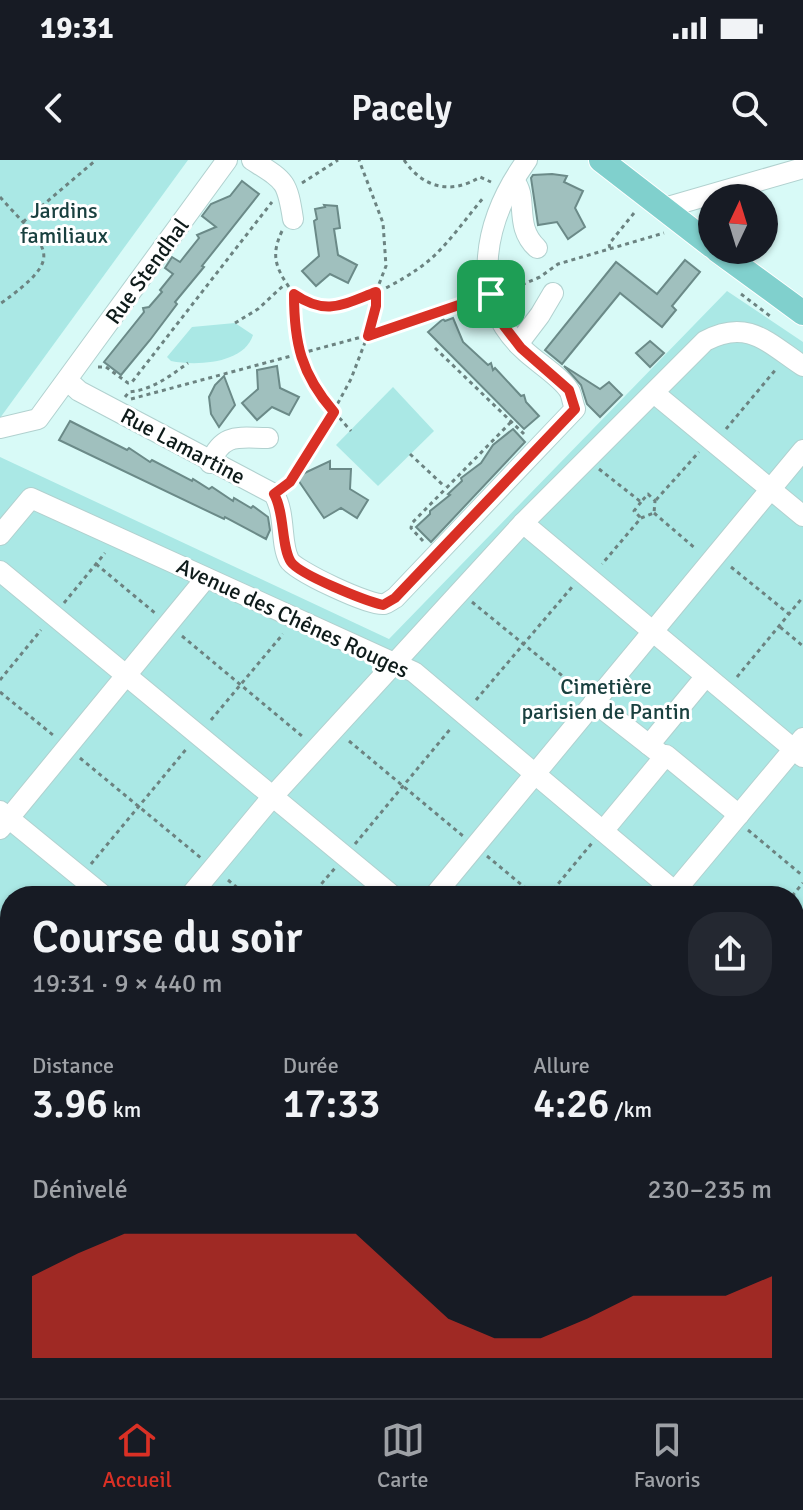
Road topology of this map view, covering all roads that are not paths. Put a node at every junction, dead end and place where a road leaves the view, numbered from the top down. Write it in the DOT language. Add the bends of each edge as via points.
graph roads {
  1 [pos="227,160"];
  2 [pos="252,160"];
  3 [pos="527,160"];
  4 [pos="601,160"];
  5 [pos="803,168"];
  6 [pos="512,185"];
  7 [pos="660,204"];
  8 [pos="293,219"];
  9 [pos="698,236"];
  10 [pos="537,248"];
  11 [pos="736,264"];
  12 [pos="553,293"];
  13 [pos="803,313"];
  14 [pos="518,344"];
  15 [pos="803,366"];
  16 [pos="73,386"];
  17 [pos="654,393"];
  18 [pos="0,428"];
  19 [pos="268,438"];
  20 [pos="803,450"];
  21 [pos="210,463"];
  22 [pos="770,489"];
  23 [pos="803,516"];
  24 [pos="523,523"];
  25 [pos="0,535"];
  26 [pos="0,571"];
  27 [pos="206,578"];
  28 [pos="653,632"];
  29 [pos="395,663"];
  30 [pos="127,675"];
  31 [pos="706,676"];
  32 [pos="594,702"];
  33 [pos="800,748"];
  34 [pos="657,751"];
  35 [pos="533,773"];
  36 [pos="273,796"];
  37 [pos="737,817"];
  38 [pos="3,820"];
  39 [pos="603,831"];
  40 [pos="91,886"];
  41 [pos="198,886"];
  42 [pos="381,886"];
  43 [pos="442,886"];
  44 [pos="666,886"];
  45 [pos="681,886"];
  1 -- 16 [label="street, Rue Stendhal"];
  2 -- 8 [label="street" via="288,187"];
  3 -- 6 [label="street"];
  4 -- 7 [label="main road"];
  5 -- 7 [label="street"];
  6 -- 10 [label="street" via="521,187 523,226"];
  6 -- 14 [label="street" via="491,233 487,270 494,313"];
  7 -- 9 [label="main road"];
  11 -- 13 [label="main road"];
  12 -- 14 [label="street"];
  14 -- 21 [label="street, Rue Lamartine" via="569,390 575,409 383,605 310,575 290,561 274,494"];
  15 -- 17 [label="street" via="738,330 705,341"];
  16 -- 18 [label="street, Rue Stendhal" via="38,419"];
  16 -- 21 [label="street, Rue Lamartine"];
  17 -- 22 [label="street"];
  17 -- 24 [label="street"];
  19 -- 21 [label="street" via="231,438 217,446"];
  20 -- 22 [label="street"];
  22 -- 23 [label="street"];
  22 -- 28 [label="street"];
  24 -- 28 [label="street"];
  24 -- 29 [label="street"];
  25 -- 27 [label="street, Avenue des Chênes Rouges" via="31,498"];
  26 -- 30 [label="street"];
  27 -- 29 [label="street, Avenue des Chênes Rouges"];
  27 -- 30 [label="street"];
  28 -- 31 [label="street"];
  28 -- 32 [label="street"];
  29 -- 35 [label="street, Avenue des Chênes Rouges" via="414,672"];
  29 -- 36 [label="street"];
  30 -- 36 [label="street"];
  30 -- 38 [label="street"];
  31 -- 33 [label="street"];
  31 -- 34 [label="street"];
  32 -- 34 [label="street"];
  32 -- 35 [label="street"];
  33 -- 37 [label="street"];
  34 -- 37 [label="street"];
  34 -- 39 [label="street"];
  35 -- 39 [label="street, Avenue des Chênes Rouges"];
  35 -- 43 [label="street"];
  36 -- 41 [label="street"];
  36 -- 42 [label="street"];
  37 -- 45 [label="street"];
  38 -- 40 [label="street"];
  39 -- 44 [label="street, Avenue des Chênes Rouges"];
}
